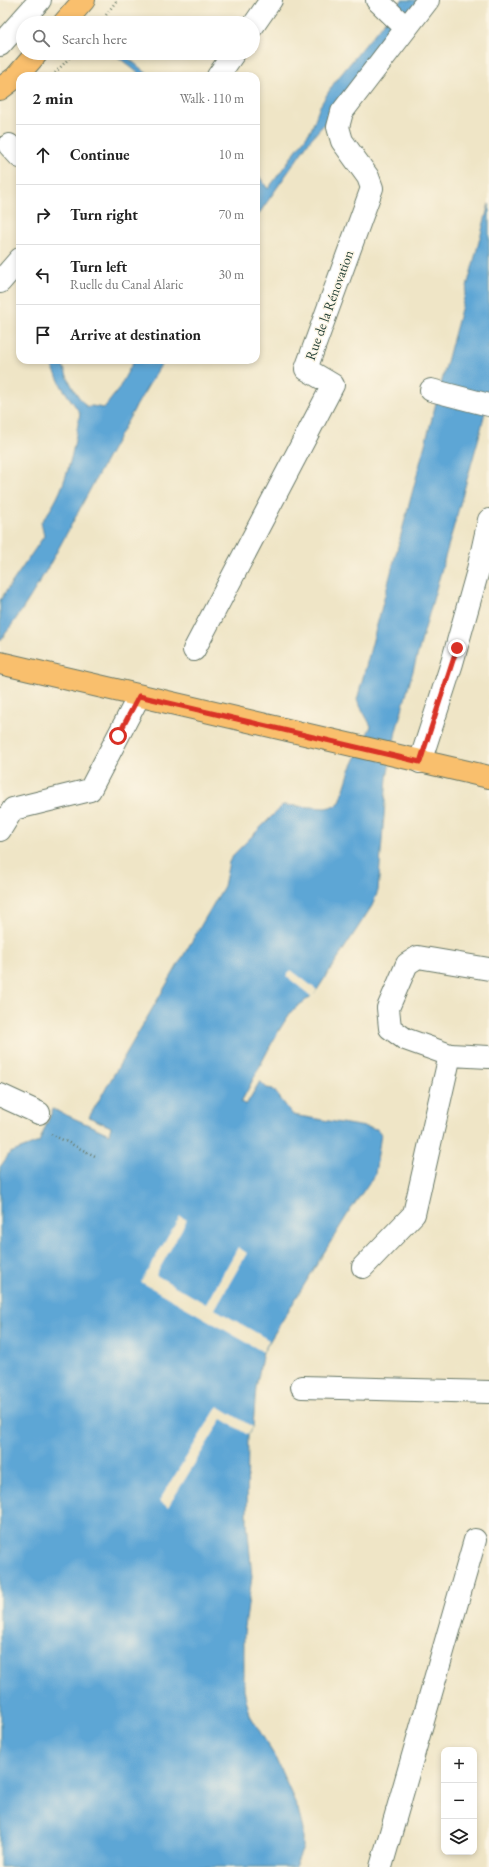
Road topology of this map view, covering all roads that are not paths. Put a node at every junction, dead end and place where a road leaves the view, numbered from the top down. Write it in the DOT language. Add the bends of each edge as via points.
graph roads {
  1 [pos="40,0"];
  2 [pos="84,0"];
  3 [pos="271,0"];
  4 [pos="377,0"];
  5 [pos="428,0"];
  6 [pos="26,16"];
  7 [pos="70,16"];
  8 [pos="260,16"];
  9 [pos="16,28"];
  10 [pos="405,28"];
  11 [pos="0,46"];
  12 [pos="31,60"];
  13 [pos="229,60"];
  14 [pos="20,72"];
  15 [pos="221,72"];
  16 [pos="16,77"];
  17 [pos="0,89"];
  18 [pos="16,264"];
  19 [pos="0,282"];
  20 [pos="431,390"];
  21 [pos="489,405"];
  22 [pos="489,520"];
  23 [pos="194,650"];
  24 [pos="0,663"];
  25 [pos="139,696"];
  26 [pos="420,762"];
  27 [pos="489,777"];
  28 [pos="0,830"];
  29 [pos="489,969"];
  30 [pos="450,1055"];
  31 [pos="489,1057"];
  32 [pos="0,1094"];
  33 [pos="39,1113"];
  34 [pos="363,1267"];
  35 [pos="302,1387"];
  36 [pos="489,1392"];
  37 [pos="475,1540"];
  38 [pos="380,1867"];
  1 -- 6 [label="street"];
  2 -- 7 [label="main road"];
  3 -- 8 [label="street"];
  4 -- 10 [label="street"];
  5 -- 10 [label="street, Rue de la Rénovation"];
  9 -- 11 [label="street"];
  10 -- 23 [label="street, Rue de la Rénovation" via="342,112 338,127 342,141 368,177 372,188 306,369 333,385"];
  12 -- 14 [label="main road"];
  13 -- 15 [label="street"];
  16 -- 17 [label="main road"];
  18 -- 19 [label="street"];
  20 -- 21 [label="street"];
  22 -- 26 [label="street" via="452,663"];
  24 -- 25 [label="main road"];
  25 -- 26 [label="main road"];
  25 -- 28 [label="street" via="90,790 13,809"];
  26 -- 27 [label="main road"];
  29 -- 30 [label="street" via="418,958 407,964 388,1008 390,1028 405,1039"];
  30 -- 31 [label="street"];
  30 -- 34 [label="street" via="414,1214"];
  32 -- 33 [label="street"];
  35 -- 36 [label="street"];
  37 -- 38 [label="street"];
}
